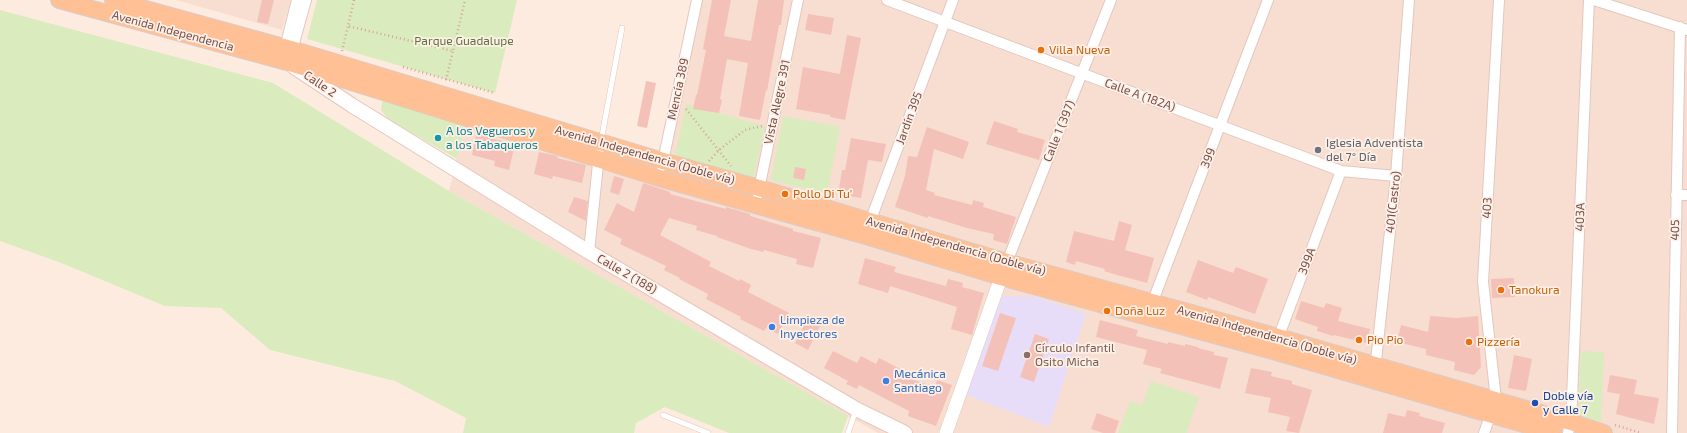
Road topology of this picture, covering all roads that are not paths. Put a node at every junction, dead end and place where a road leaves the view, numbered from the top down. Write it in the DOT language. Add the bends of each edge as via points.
graph roads {
  1 [pos="59,0"];
  2 [pos="113,0"];
  3 [pos="297,0"];
  4 [pos="306,0"];
  5 [pos="697,0"];
  6 [pos="798,0"];
  7 [pos="887,0"];
  8 [pos="953,0"];
  9 [pos="1112,0"];
  10 [pos="1268,0"];
  11 [pos="1409,0"];
  12 [pos="1500,0"];
  13 [pos="1589,0"];
  14 [pos="1594,0"];
  15 [pos="945,22"];
  16 [pos="622,28"];
  17 [pos="1683,29"];
  18 [pos="289,53"];
  19 [pos="309,54"];
  20 [pos="1082,74"];
  21 [pos="353,106"];
  22 [pos="1220,125"];
  23 [pos="600,142"];
  24 [pos="599,160"];
  25 [pos="663,161"];
  26 [pos="1341,171"];
  27 [pos="1396,176"];
  28 [pos="659,178"];
  29 [pos="759,188"];
  30 [pos="1676,195"];
  31 [pos="1687,195"];
  32 [pos="756,204"];
  33 [pos="868,228"];
  34 [pos="589,252"];
  35 [pos="1007,262"];
  36 [pos="1001,277"];
  37 [pos="1150,309"];
  38 [pos="1276,344"];
  39 [pos="1374,373"];
  40 [pos="1493,407"];
  41 [pos="856,409"];
  42 [pos="663,414"];
  43 [pos="1570,428"];
  44 [pos="708,433"];
  45 [pos="848,433"];
  46 [pos="905,433"];
  47 [pos="946,433"];
  48 [pos="1484,433"];
  49 [pos="1554,433"];
  50 [pos="1604,433"];
  51 [pos="1672,433"];
  1 -- 18 [label="main road, Avenida Independencia"];
  2 -- 18 [label="main road, Avenida Independencia"];
  3 -- 18 [label="street"];
  4 -- 18 [label="street"];
  5 -- 25 [label="street, Mencía 389"];
  6 -- 29 [label="street, Vista Alegre 391"];
  7 -- 15 [label="street, Calle A (182A)"];
  8 -- 15 [label="street, Jardín 395"];
  9 -- 20 [label="street, Calle 1 (397)"];
  10 -- 22 [label="street, 399"];
  11 -- 27 [label="street, 401(Castro)"];
  12 -- 40 [label="street, 403" via="1483,282"];
  13 -- 43 [label="street, 403A"];
  14 -- 17 [label="street"];
  15 -- 20 [label="street, Calle A (182A)"];
  15 -- 33 [label="street, Jardín 395"];
  16 -- 23 [label="lane"];
  17 -- 30 [label="street, 405"];
  18 -- 19 [label="main road, Avenida Independencia"];
  18 -- 21 [label="main road, Calle 2"];
  18 -- 24 [label="main road, Avenida Independencia (Doble vía)" via="485,123"];
  19 -- 23 [label="main road, Avenida Independencia (Doble vía)" via="340,56"];
  20 -- 22 [label="street, Calle A (182A)"];
  20 -- 35 [label="street, Calle 1 (397)"];
  21 -- 34 [label="main road, Calle 2 (188)"];
  22 -- 26 [label="street, Calle A (182A)"];
  22 -- 37 [label="street, 399"];
  23 -- 24 [label="street"];
  23 -- 25 [label="main road, Avenida Independencia (Doble vía)"];
  24 -- 28 [label="main road, Avenida Independencia (Doble vía)"];
  24 -- 34 [label="street"];
  25 -- 28 [label="street, Mencía 389"];
  25 -- 29 [label="main road, Avenida Independencia (Doble vía)"];
  26 -- 27 [label="street, Calle A (182A)"];
  26 -- 38 [label="street, 399A"];
  27 -- 39 [label="street, 401(Castro)"];
  28 -- 32 [label="main road, Avenida Independencia (Doble vía)"];
  29 -- 32 [label="street, Vista Alegre 391"];
  29 -- 33 [label="main road, Avenida Independencia (Doble vía)"];
  30 -- 31 [label="street"];
  30 -- 51 [label="street, 405"];
  32 -- 33 [label="main road, Avenida Independencia (Doble vía)"];
  33 -- 35 [label="main road, Avenida Independencia (Doble vía)"];
  33 -- 36 [label="main road, Avenida Independencia (Doble vía)"];
  34 -- 41 [label="main road, Calle 2 (188)"];
  35 -- 36 [label="street"];
  35 -- 37 [label="main road, Avenida Independencia (Doble vía)"];
  36 -- 37 [label="main road, Avenida Independencia (Doble vía)"];
  36 -- 47 [label="street"];
  37 -- 38 [label="main road, Avenida Independencia (Doble vía)"];
  38 -- 39 [label="main road, Avenida Independencia (Doble vía)"];
  39 -- 40 [label="main road, Avenida Independencia (Doble vía)"];
  40 -- 43 [label="main road, Avenida Independencia (Doble vía)"];
  40 -- 48 [label="street"];
  40 -- 49 [label="main road, Avenida Independencia (Doble vía)"];
  41 -- 45 [label="lane"];
  41 -- 46 [label="main road, Calle 2 (188)"];
  42 -- 44 [label="lane"];
  43 -- 50 [label="main road, Avenida Independencia (Doble vía)"];
}
